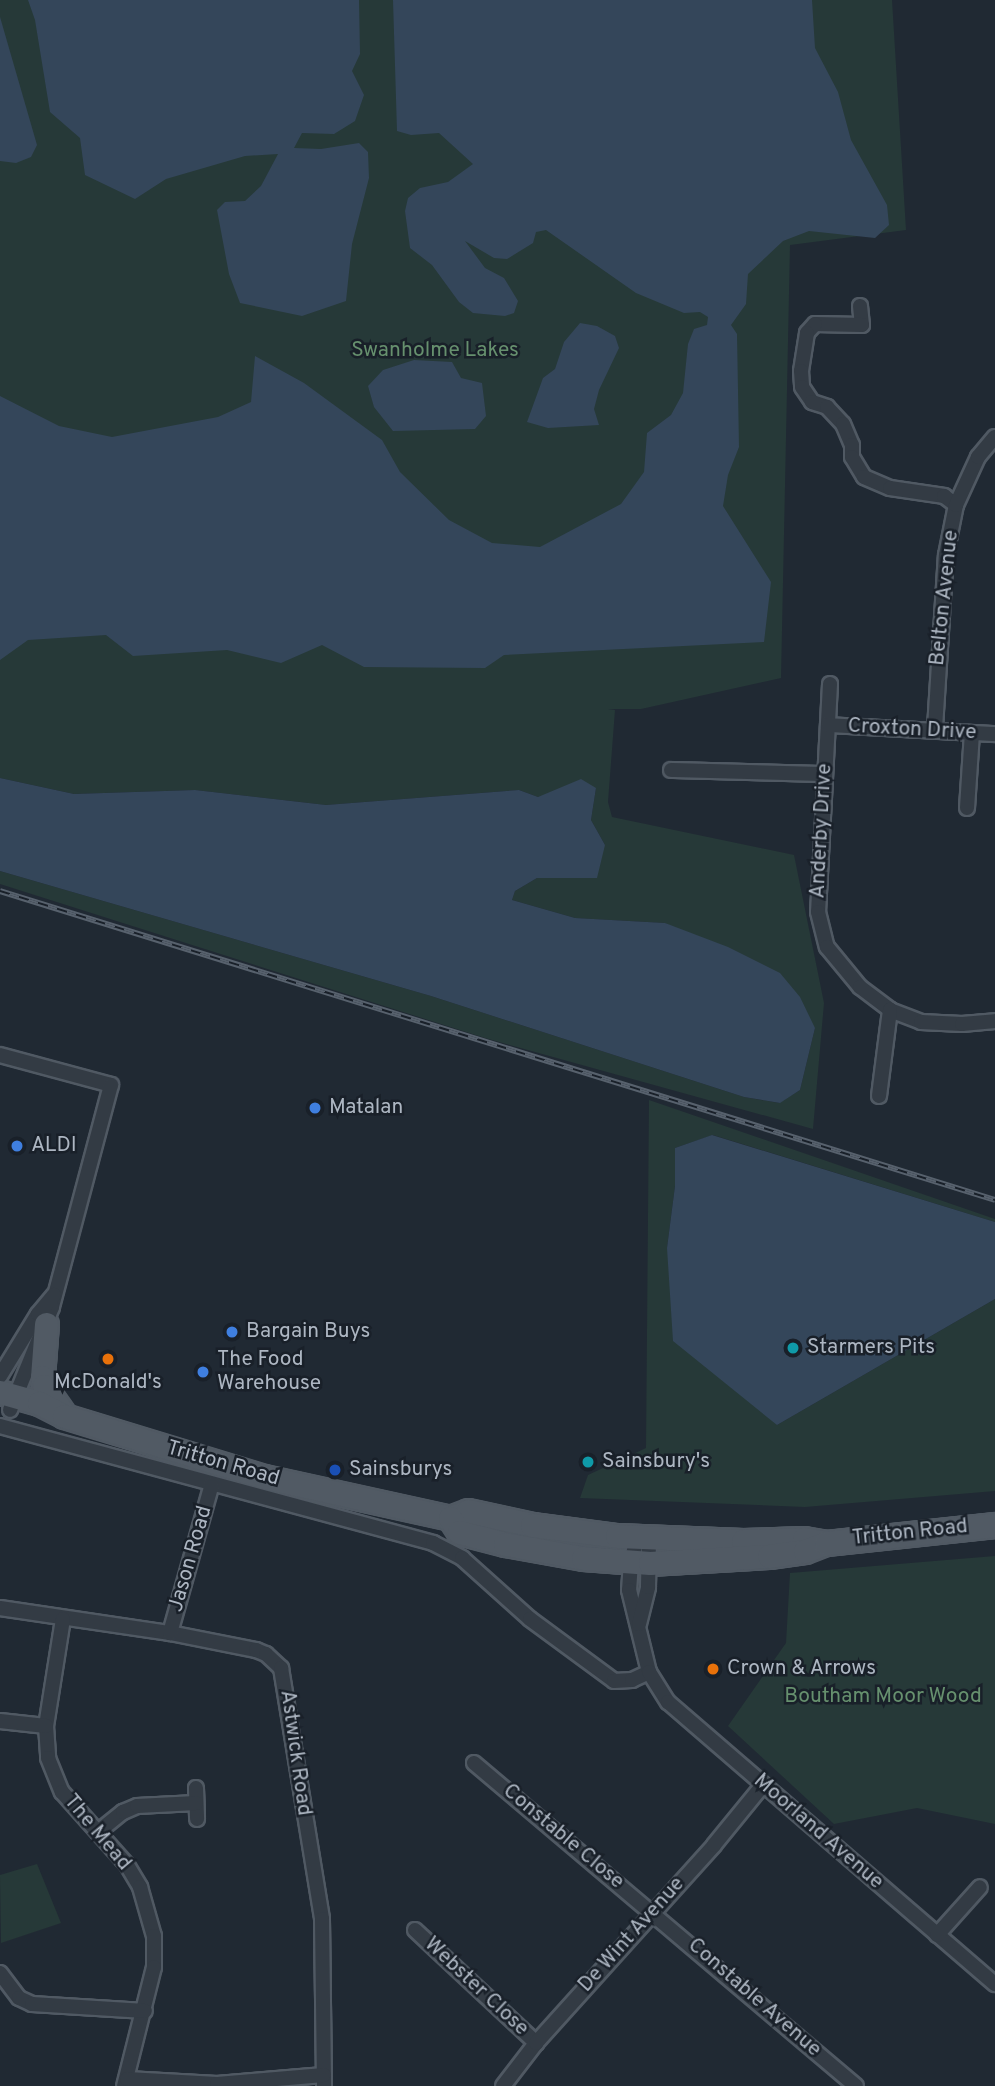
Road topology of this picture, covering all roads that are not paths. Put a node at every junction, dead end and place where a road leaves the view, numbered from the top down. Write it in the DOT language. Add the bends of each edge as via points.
graph roads {
  1 [pos="860,306"];
  2 [pos="995,436"];
  3 [pos="956,505"];
  4 [pos="830,684"];
  5 [pos="828,725"];
  6 [pos="935,728"];
  7 [pos="972,733"];
  8 [pos="995,734"];
  9 [pos="671,770"];
  10 [pos="824,774"];
  11 [pos="967,808"];
  12 [pos="890,1010"];
  13 [pos="995,1021"];
  14 [pos="0,1055"];
  15 [pos="879,1096"];
  16 [pos="55,1294"];
  17 [pos="46,1324"];
  18 [pos="0,1376"];
  19 [pos="5,1406"];
  20 [pos="64,1416"];
  21 [pos="212,1484"];
  22 [pos="513,1516"];
  23 [pos="450,1518"];
  24 [pos="995,1524"];
  25 [pos="643,1538"];
  26 [pos="826,1543"];
  27 [pos="583,1558"];
  28 [pos="640,1563"];
  29 [pos="0,1608"];
  30 [pos="64,1619"];
  31 [pos="170,1633"];
  32 [pos="649,1672"];
  33 [pos="0,1721"];
  34 [pos="46,1726"];
  35 [pos="474,1763"];
  36 [pos="763,1785"];
  37 [pos="197,1819"];
  38 [pos="98,1832"];
  39 [pos="981,1887"];
  40 [pos="652,1911"];
  41 [pos="415,1930"];
  42 [pos="937,1935"];
  43 [pos="0,1973"];
  44 [pos="995,1984"];
  45 [pos="145,2011"];
  46 [pos="536,2043"];
  47 [pos="324,2080"];
  48 [pos="125,2083"];
  49 [pos="503,2086"];
  50 [pos="856,2086"];
  1 -- 3 [label="street" via="862,325 815,324 807,333 802,387 812,402 827,407 842,424 864,477 890,488 944,496"];
  2 -- 3 [label="street, Belton Avenue" via="978,457"];
  3 -- 6 [label="street, Belton Avenue" via="946,555"];
  4 -- 5 [label="street, Anderby Drive"];
  5 -- 6 [label="street, Croxton Drive"];
  5 -- 10 [label="street, Anderby Drive"];
  6 -- 7 [label="street, Croxton Drive"];
  7 -- 8 [label="street, Croxton Drive"];
  7 -- 11 [label="street"];
  9 -- 10 [label="street"];
  10 -- 12 [label="street, Anderby Drive" via="818,912 827,947 860,987"];
  12 -- 13 [label="street, Anderby Drive" via="921,1022"];
  12 -- 15 [label="street"];
  14 -- 16 [label="street" via="111,1085"];
  16 -- 17 [label="street"];
  16 -- 18 [label="street"];
  17 -- 19 [label="street"];
  17 -- 20 [label="main road" via="43,1382"];
  19 -- 20 [label="main road, Tritton Road" via="39,1403"];
  19 -- 21 [label="street"];
  20 -- 23 [label="main road, Tritton Road" via="264,1477"];
  21 -- 31 [label="street, Jason Road"];
  21 -- 32 [label="street" via="433,1542 462,1558 530,1619 614,1681 632,1680"];
  22 -- 23 [label="main road, Tritton Road" via="468,1511"];
  22 -- 25 [label="main road, Tritton Road"];
  22 -- 27 [label="main road" via="530,1537 564,1543"];
  23 -- 27 [label="main road, Tritton Road" via="459,1532"];
  24 -- 26 [label="main road, Tritton Road"];
  25 -- 26 [label="main road, Tritton Road"];
  25 -- 28 [label="street"];
  26 -- 28 [label="main road, Tritton Road" via="769,1556"];
  27 -- 28 [label="main road, Tritton Road"];
  28 -- 32 [label="street, Moorland Avenue" via="646,1607 639,1624"];
  29 -- 30 [label="street, Astwick Road"];
  30 -- 31 [label="street, Astwick Road"];
  30 -- 34 [label="street, The Mead"];
  31 -- 47 [label="street, Astwick Road" via="256,1650 281,1668 322,1919"];
  32 -- 36 [label="street, Moorland Avenue" via="668,1702"];
  33 -- 34 [label="street"];
  34 -- 38 [label="street, The Mead" via="54,1779"];
  35 -- 40 [label="street, Constable Close"];
  36 -- 40 [label="street, De Wint Avenue"];
  36 -- 42 [label="street, Moorland Avenue"];
  37 -- 38 [label="street" via="196,1795 136,1806"];
  38 -- 45 [label="street, The Mead" via="140,1887 155,1936"];
  39 -- 42 [label="street"];
  40 -- 46 [label="street, De Wint Avenue"];
  40 -- 50 [label="street, Constable Avenue"];
  41 -- 46 [label="street, Webster Close"];
  42 -- 44 [label="street, Moorland Avenue"];
  43 -- 45 [label="street" via="19,1998 32,2004"];
  45 -- 48 [label="street, The Mead"];
  46 -- 49 [label="street, De Wint Avenue"];
  47 -- 48 [label="street"];
}
